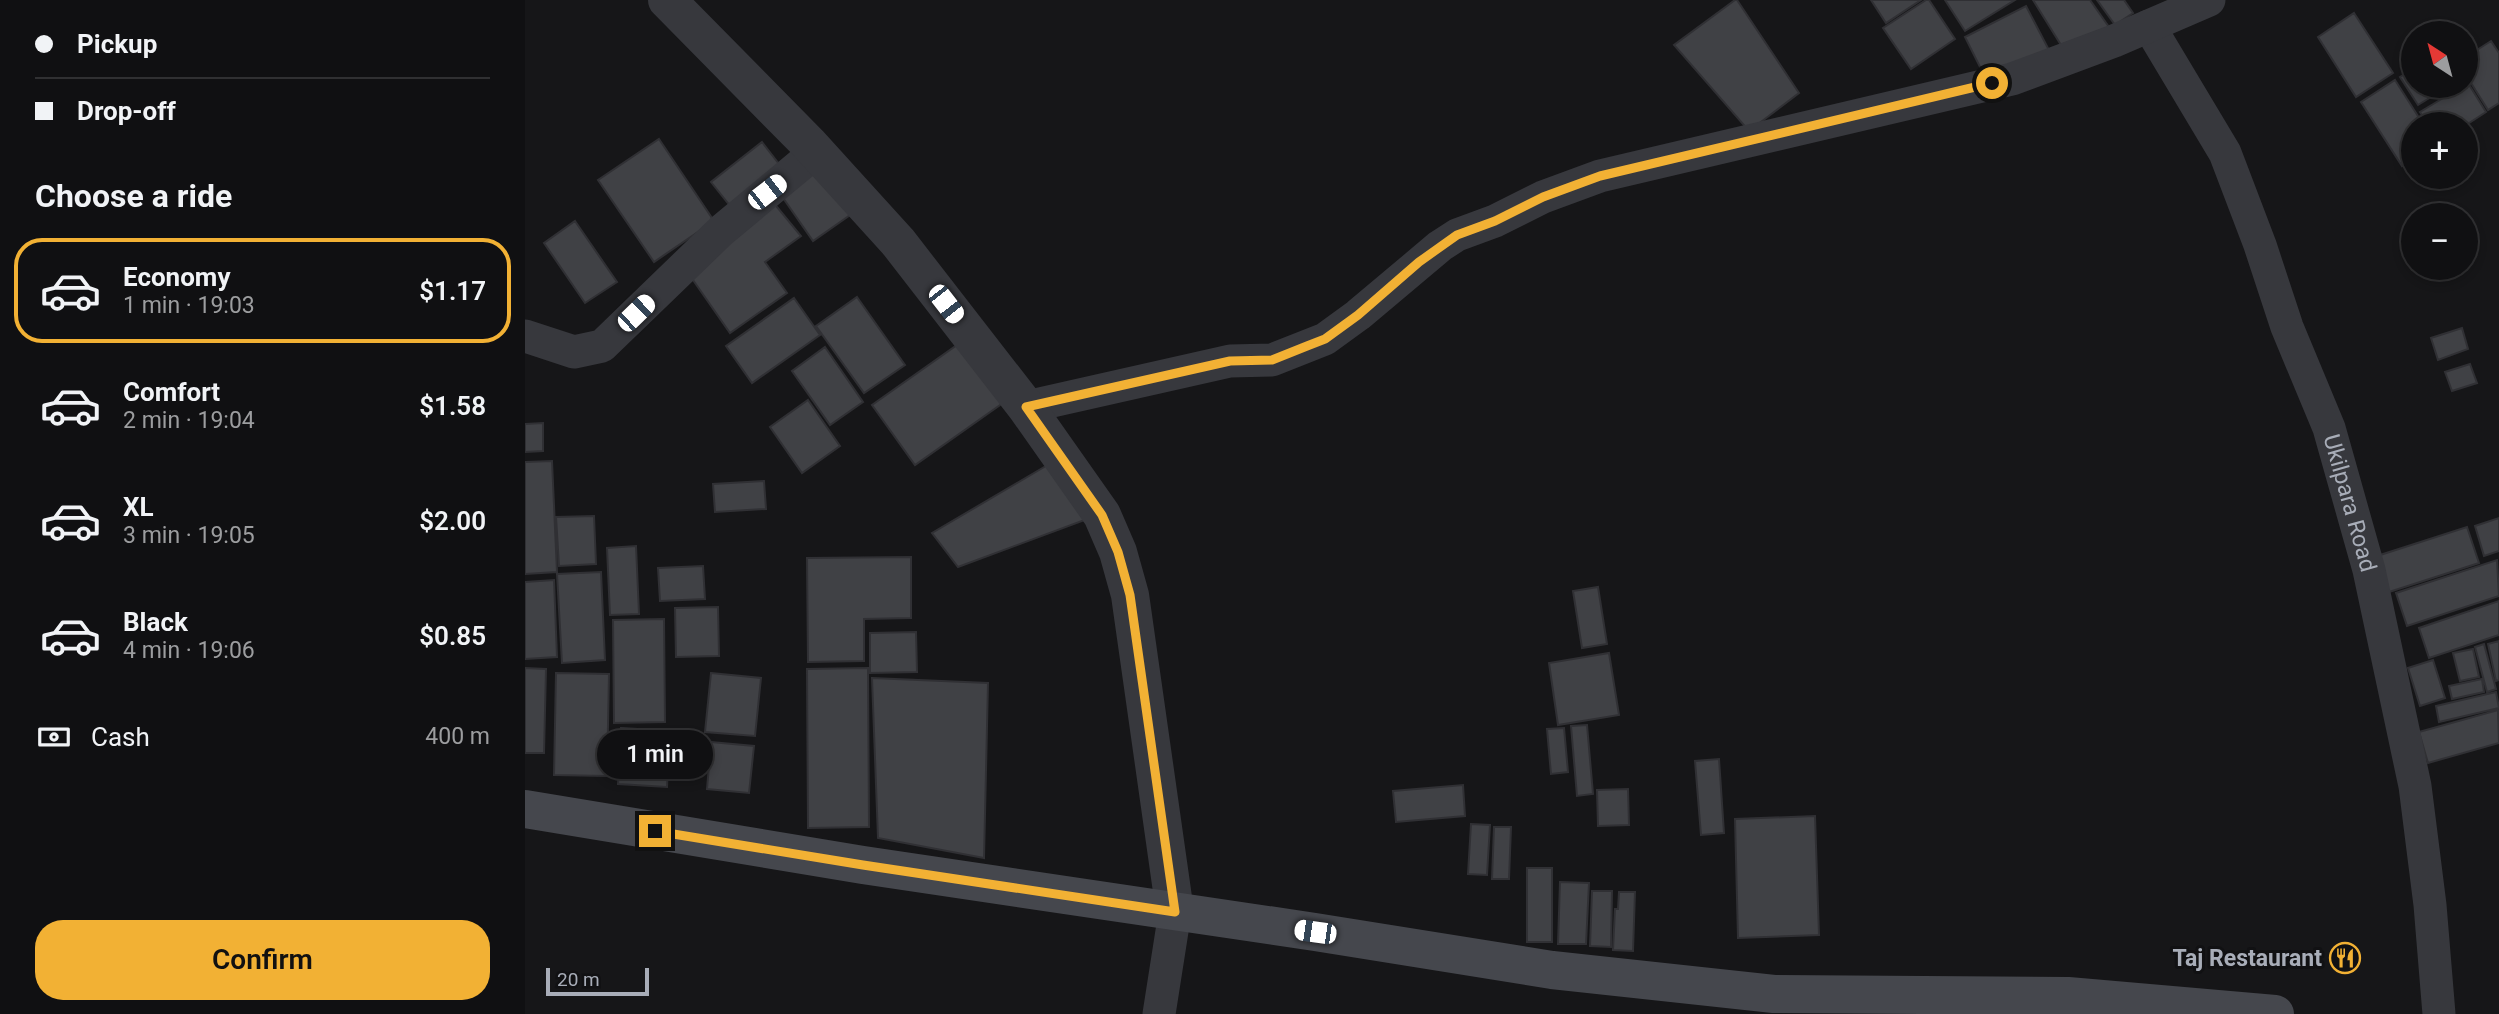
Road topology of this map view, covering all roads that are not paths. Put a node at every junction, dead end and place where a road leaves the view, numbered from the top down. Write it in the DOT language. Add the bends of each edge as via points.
graph roads {
  1 [pos="667,0"];
  2 [pos="2209,0"];
  3 [pos="2148,26"];
  4 [pos="816,152"];
  5 [pos="525,336"];
  6 [pos="1026,407"];
  7 [pos="525,809"];
  8 [pos="1175,912"];
  9 [pos="2067,1005"];
  10 [pos="1159,1014"];
  11 [pos="2275,1014"];
  12 [pos="2439,1014"];
  1 -- 4 [label="street"];
  2 -- 3 [label="street"];
  3 -- 6 [label="street" via="2012,79 1600,176 1543,197 1457,235 1325,339 1272,360 1230,361"];
  3 -- 12 [label="street, Ukilpara Road" via="2225,153 2287,327 2329,428 2369,570 2415,786"];
  4 -- 5 [label="street" via="721,231 602,346 574,352"];
  4 -- 6 [label="street" via="898,242"];
  6 -- 8 [label="street" via="1102,515 1118,552 1130,595"];
  7 -- 8 [label="main road"];
  8 -- 9 [label="main road" via="1552,970 1774,994"];
  8 -- 10 [label="street"];
  9 -- 11 [label="main road"];
}
